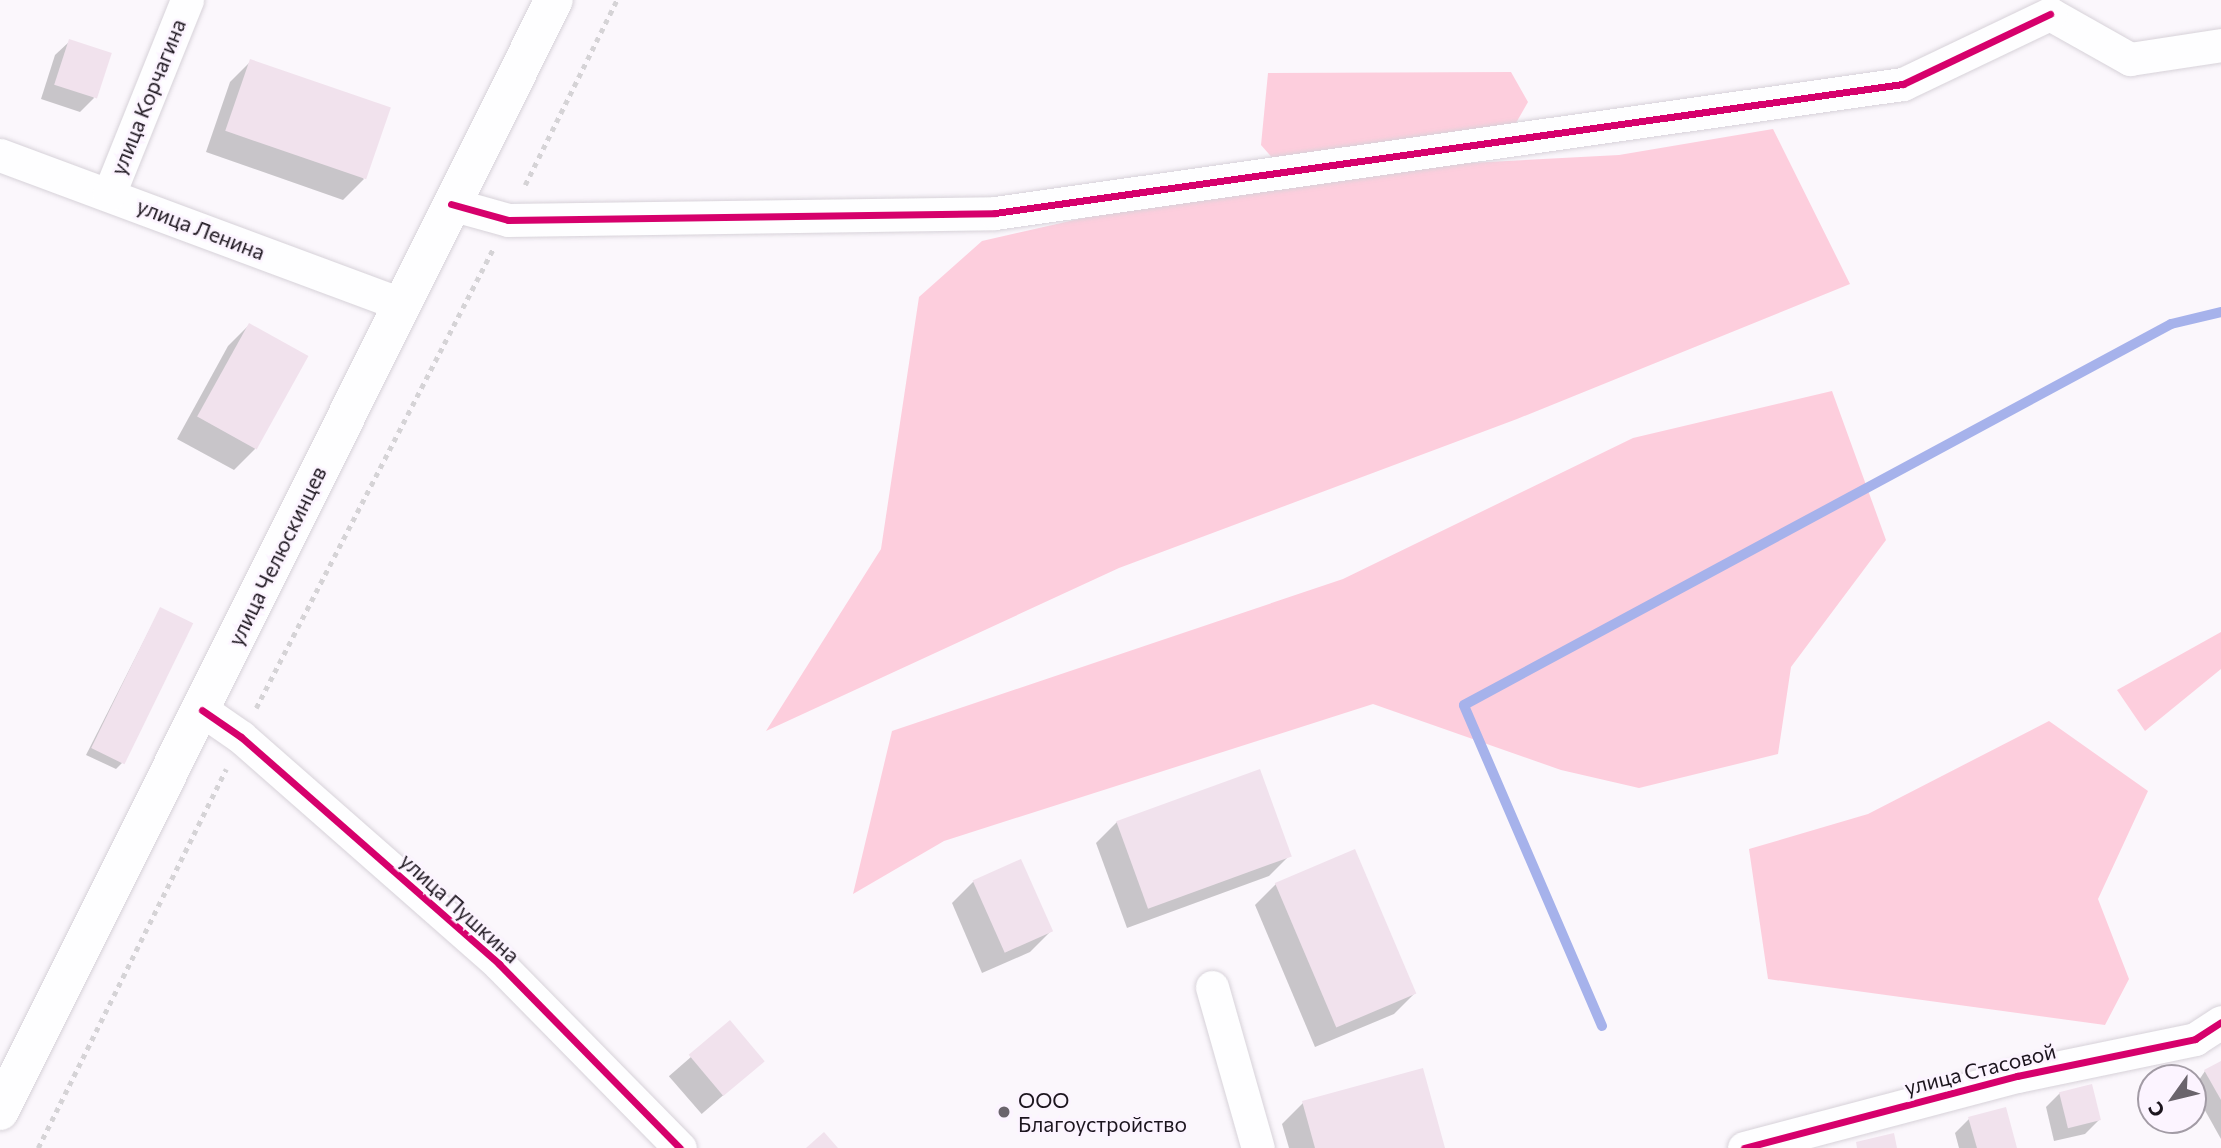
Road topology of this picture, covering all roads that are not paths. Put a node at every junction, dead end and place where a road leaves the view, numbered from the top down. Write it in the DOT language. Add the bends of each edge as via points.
graph roads {
  1 [pos="187,0"];
  2 [pos="554,0"];
  3 [pos="2051,7"];
  4 [pos="2221,45"];
  5 [pos="0,155"];
  6 [pos="109,194"];
  7 [pos="451,204"];
  8 [pos="401,304"];
  9 [pos="202,710"];
  10 [pos="1212,987"];
  11 [pos="2221,1022"];
  12 [pos="0,1111"];
  13 [pos="680,1148"];
  14 [pos="1258,1148"];
  15 [pos="1744,1148"];
  1 -- 6 [label="street, улица Корчагина"];
  2 -- 7 [label="main road, улица Челюскинцев"];
  3 -- 4 [label="street" via="2130,59"];
  3 -- 7 [label="street" via="1903,84 995,213 508,220"];
  5 -- 6 [label="street, улица Ленина"];
  6 -- 8 [label="street, улица Ленина"];
  7 -- 8 [label="main road, улица Челюскинцев"];
  8 -- 9 [label="main road, улица Челюскинцев"];
  9 -- 12 [label="main road, улица Челюскинцев"];
  9 -- 13 [label="street, улица Пушкина" via="241,737 499,964"];
  10 -- 14 [label="street"];
  11 -- 15 [label="street, улица Стасовой" via="2195,1039 2017,1076"];
}
